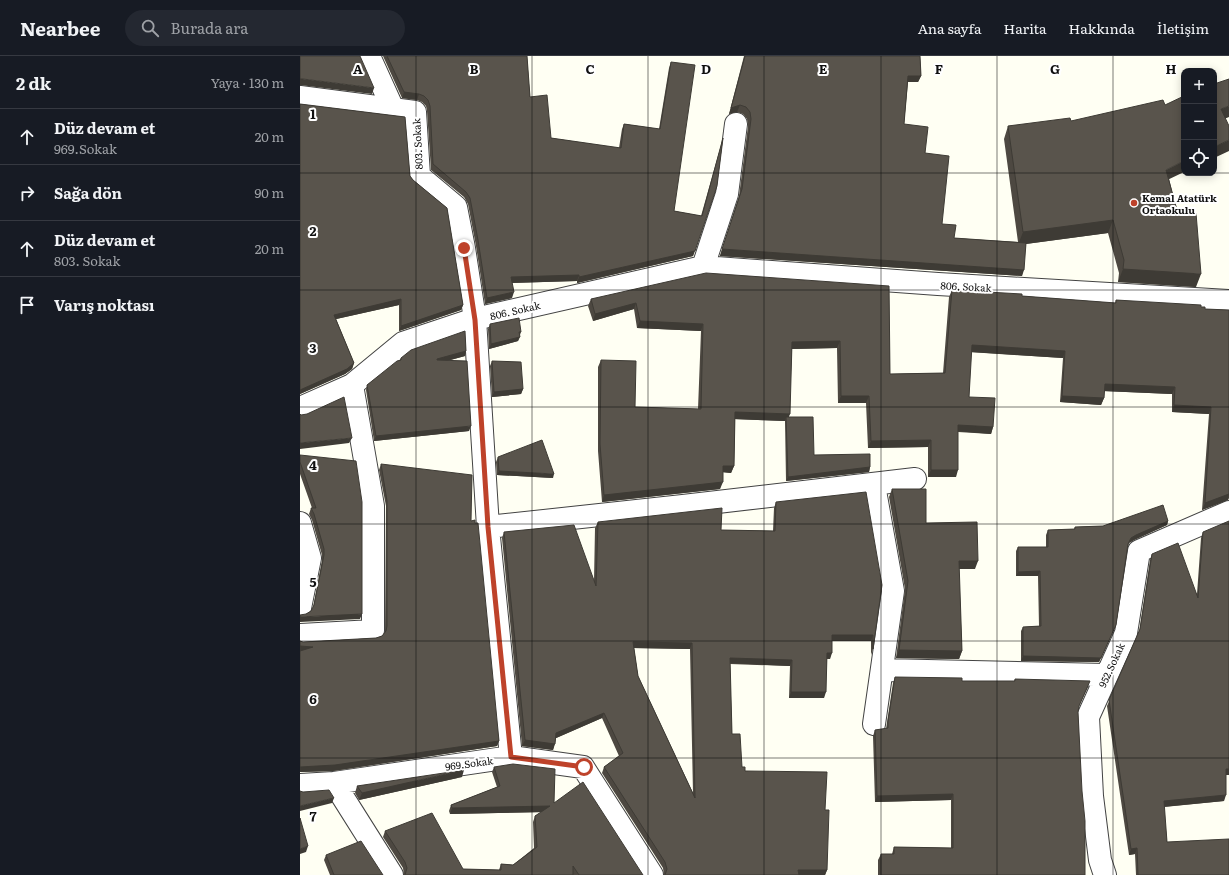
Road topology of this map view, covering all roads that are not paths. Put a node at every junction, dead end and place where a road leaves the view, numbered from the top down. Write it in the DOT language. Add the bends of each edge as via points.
graph roads {
  1 [pos="368,56"];
  2 [pos="300,97"];
  3 [pos="393,109"];
  4 [pos="736,124"];
  5 [pos="703,267"];
  6 [pos="1229,301"];
  7 [pos="475,320"];
  8 [pos="352,385"];
  9 [pos="300,408"];
  10 [pos="915,479"];
  11 [pos="874,484"];
  12 [pos="1229,512"];
  13 [pos="300,523"];
  14 [pos="488,527"];
  15 [pos="300,608"];
  16 [pos="300,635"];
  17 [pos="882,670"];
  18 [pos="1106,675"];
  19 [pos="874,724"];
  20 [pos="511,757"];
  21 [pos="334,783"];
  22 [pos="300,785"];
  23 [pos="392,875"];
  24 [pos="652,875"];
  25 [pos="1105,875"];
  1 -- 3 [label="street"];
  2 -- 3 [label="street, 803. Sokak"];
  3 -- 7 [label="street, 803. Sokak" via="415,112 419,176 456,207"];
  4 -- 5 [label="street" via="727,194"];
  5 -- 6 [label="street, 806. Sokak"];
  5 -- 7 [label="street, 806. Sokak"];
  7 -- 8 [label="street, 806. Sokak" via="403,343"];
  7 -- 14 [label="street"];
  8 -- 9 [label="street, 806. Sokak"];
  8 -- 16 [label="street" via="373,506 373,631"];
  10 -- 11 [label="street"];
  11 -- 14 [label="street"];
  11 -- 17 [label="street" via="893,591"];
  12 -- 18 [label="street, 952.Sokak" via="1139,551 1126,633"];
  13 -- 15 [label="street" via="310,558"];
  14 -- 20 [label="street"];
  17 -- 18 [label="street"];
  17 -- 19 [label="street"];
  18 -- 25 [label="street, 952.Sokak" via="1088,717 1092,796 1100,860"];
  20 -- 21 [label="street, 969.Sokak"];
  20 -- 24 [label="street, 969.Sokak" via="584,767"];
  21 -- 22 [label="street, 969.Sokak"];
  21 -- 23 [label="street"];
}
